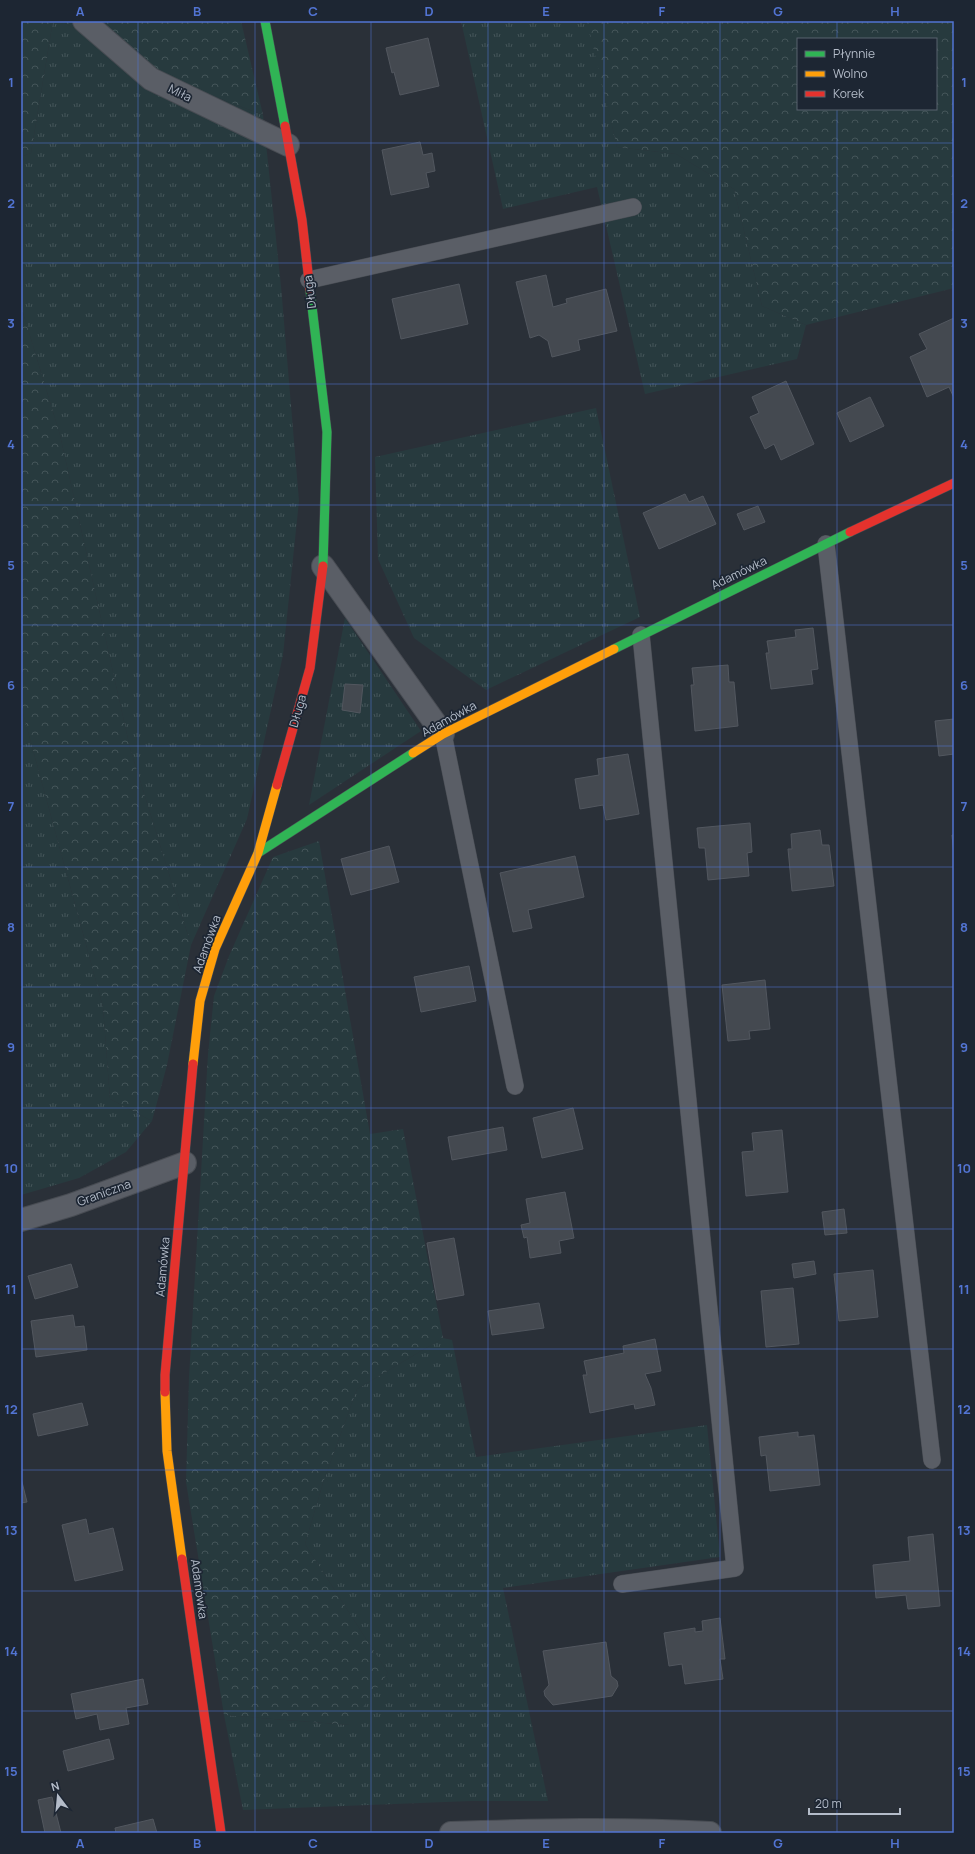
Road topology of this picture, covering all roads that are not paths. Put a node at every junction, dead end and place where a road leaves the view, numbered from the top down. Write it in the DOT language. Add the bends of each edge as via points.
graph roads {
  1 [pos="84,21"];
  2 [pos="265,21"];
  3 [pos="288,145"];
  4 [pos="633,206"];
  5 [pos="309,280"];
  6 [pos="954,483"];
  7 [pos="826,544"];
  8 [pos="323,566"];
  9 [pos="641,635"];
  10 [pos="443,734"];
  11 [pos="258,853"];
  12 [pos="515,1086"];
  13 [pos="185,1163"];
  14 [pos="21,1220"];
  15 [pos="932,1460"];
  16 [pos="622,1584"];
  17 [pos="222,1833"];
  18 [pos="451,1833"];
  19 [pos="710,1833"];
  1 -- 3 [label="street, Miła" via="151,79"];
  2 -- 3 [label="street, Długa"];
  3 -- 5 [label="street, Długa" via="302,220"];
  4 -- 5 [label="lane"];
  5 -- 8 [label="street, Długa" via="327,432"];
  6 -- 7 [label="street, Adamówka"];
  7 -- 9 [label="street, Adamówka"];
  7 -- 15 [label="lane"];
  8 -- 10 [label="street"];
  8 -- 11 [label="street, Długa" via="310,668"];
  9 -- 10 [label="street, Adamówka"];
  9 -- 16 [label="lane" via="735,1568"];
  10 -- 11 [label="street, Adamówka"];
  10 -- 12 [label="lane"];
  11 -- 13 [label="street, Adamówka" via="215,949 200,1001"];
  13 -- 14 [label="street, Graniczna" via="71,1205"];
  13 -- 17 [label="street, Adamówka" via="165,1375 167,1451"];
  18 -- 19 [label="street" via="565,1829"];
}
